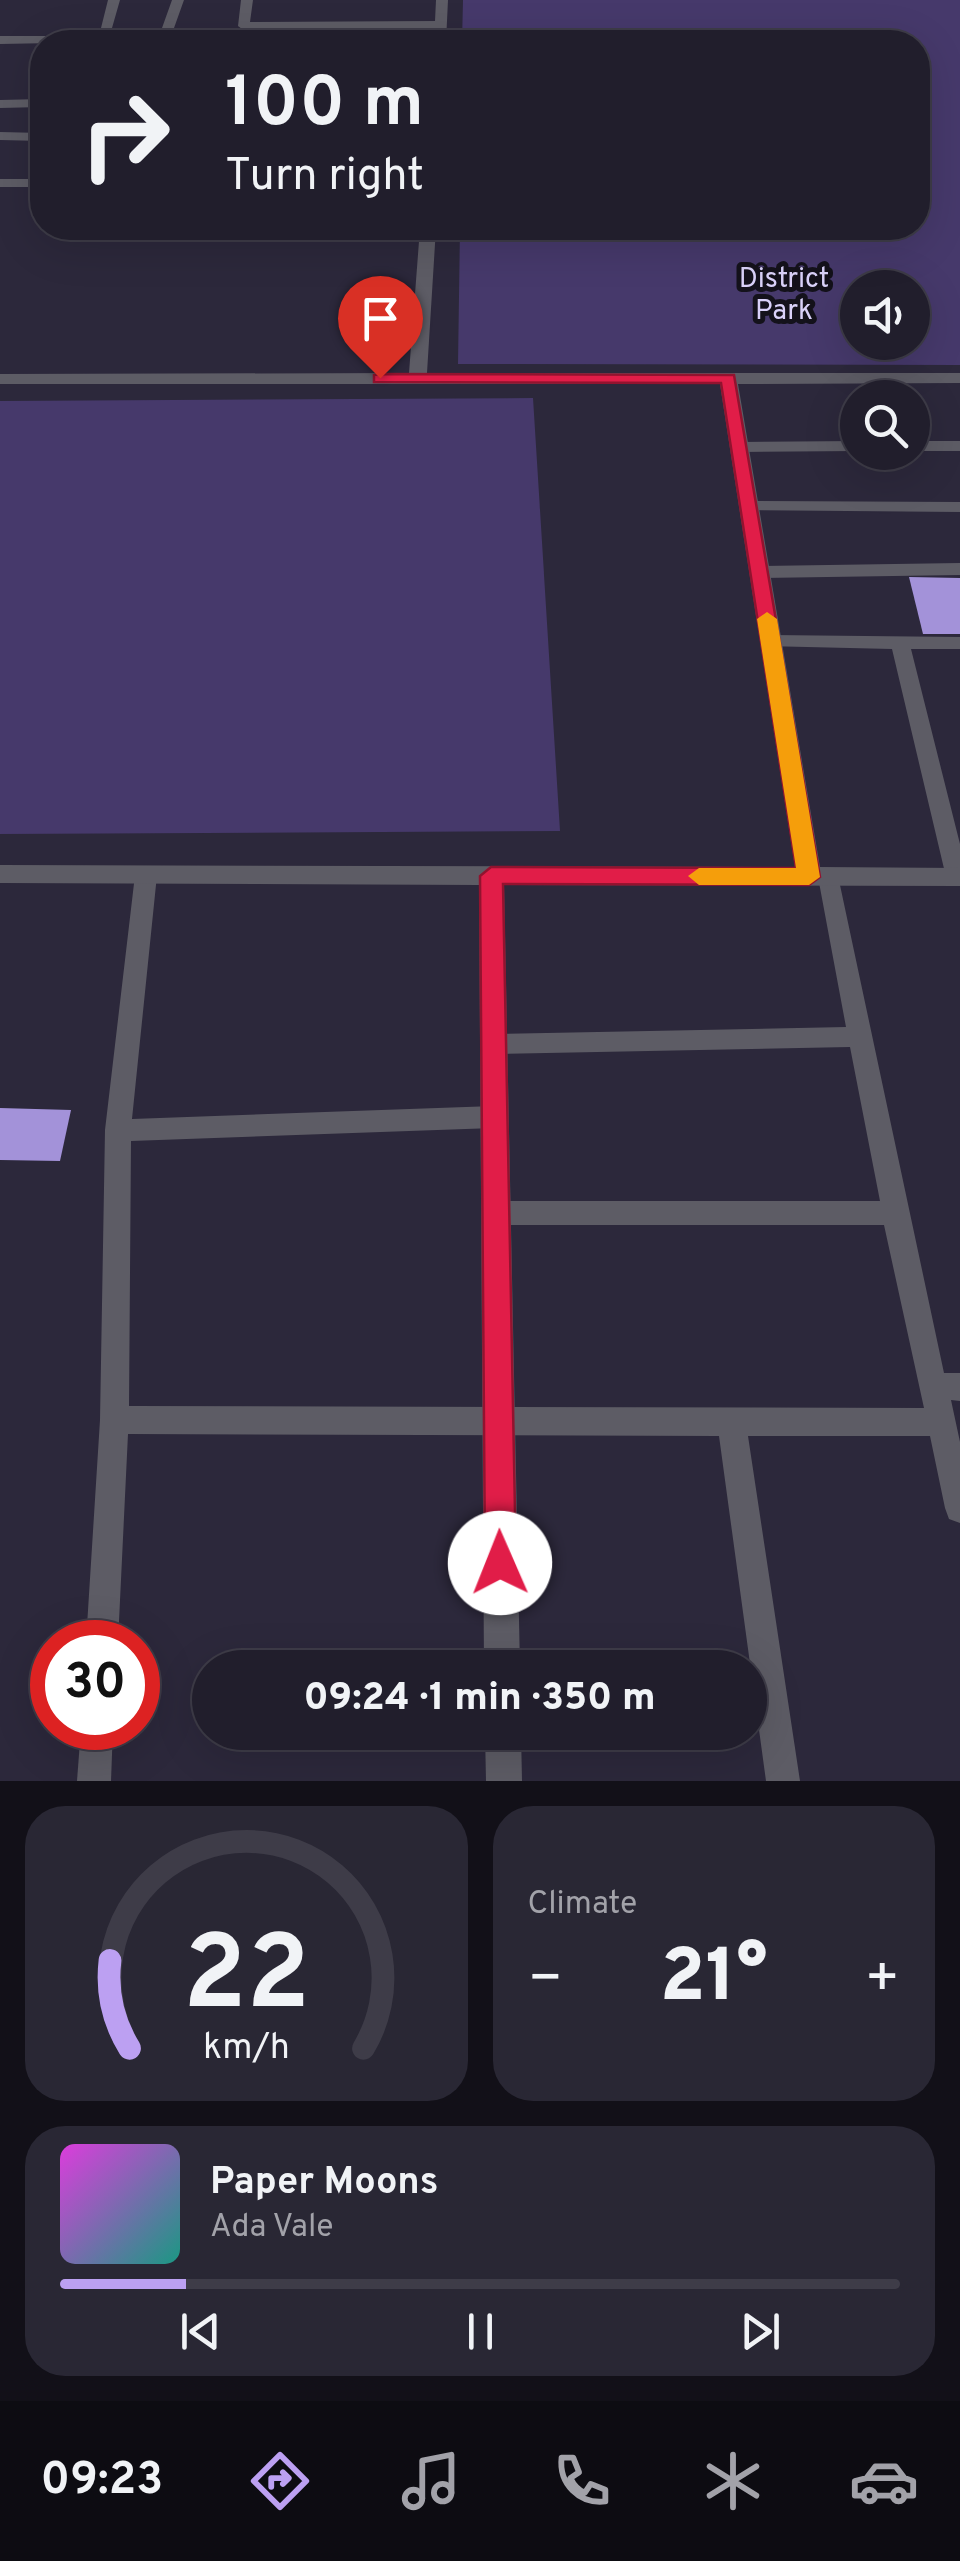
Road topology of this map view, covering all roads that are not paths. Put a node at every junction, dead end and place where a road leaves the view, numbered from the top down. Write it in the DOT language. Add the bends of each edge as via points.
graph roads {
  1 [pos="114,0"];
  2 [pos="178,0"];
  3 [pos="247,0"];
  4 [pos="442,0"];
  5 [pos="441,25"];
  6 [pos="115,30"];
  7 [pos="168,30"];
  8 [pos="244,30"];
  9 [pos="441,30"];
  10 [pos="0,40"];
  11 [pos="30,40"];
  12 [pos="30,103"];
  13 [pos="0,104"];
  14 [pos="0,136"];
  15 [pos="30,137"];
  16 [pos="0,183"];
  17 [pos="30,183"];
  18 [pos="427,240"];
  19 [pos="418,378"];
  20 [pos="728,378"];
  21 [pos="960,378"];
  22 [pos="0,379"];
  23 [pos="840,446"];
  24 [pos="930,446"];
  25 [pos="960,446"];
  26 [pos="740,447"];
  27 [pos="749,506"];
  28 [pos="960,507"];
  29 [pos="960,569"];
  30 [pos="760,572"];
  31 [pos="771,641"];
  32 [pos="900,642"];
  33 [pos="960,643"];
  34 [pos="0,874"];
  35 [pos="146,875"];
  36 [pos="491,876"];
  37 [pos="819,877"];
  38 [pos="959,877"];
  39 [pos="860,1037"];
  40 [pos="493,1044"];
  41 [pos="494,1116"];
  42 [pos="118,1130"];
  43 [pos="496,1213"];
  44 [pos="895,1213"];
  45 [pos="946,1386"];
  46 [pos="114,1420"];
  47 [pos="941,1422"];
  48 [pos="498,1423"];
  49 [pos="732,1424"];
  50 [pos="960,1508"];
  51 [pos="103,1620"];
  52 [pos="502,1650"];
  53 [pos="96,1750"];
  54 [pos="503,1750"];
  55 [pos="94,1781"];
  56 [pos="504,1781"];
  57 [pos="783,1781"];
  1 -- 6 [label="lane"];
  2 -- 7 [label="lane"];
  3 -- 8 [label="lane"];
  4 -- 5 [label="lane"];
  5 -- 8 [label="lane"];
  5 -- 9 [label="lane"];
  10 -- 11 [label="lane"];
  12 -- 13 [label="lane"];
  14 -- 15 [label="lane"];
  16 -- 17 [label="lane"];
  18 -- 19 [label="street"];
  19 -- 20 [label="street"];
  19 -- 22 [label="street"];
  20 -- 21 [label="street"];
  20 -- 26 [label="street"];
  23 -- 26 [label="lane"];
  24 -- 25 [label="lane"];
  26 -- 27 [label="street"];
  27 -- 28 [label="lane"];
  27 -- 30 [label="street"];
  29 -- 30 [label="lane"];
  30 -- 31 [label="street"];
  31 -- 32 [label="lane"];
  31 -- 37 [label="street"];
  32 -- 33 [label="lane"];
  32 -- 38 [label="lane"];
  34 -- 35 [label="street"];
  35 -- 36 [label="street"];
  35 -- 42 [label="lane"];
  36 -- 37 [label="street"];
  36 -- 40 [label="street"];
  37 -- 38 [label="street"];
  37 -- 39 [label="lane"];
  39 -- 40 [label="lane"];
  39 -- 44 [label="lane"];
  40 -- 41 [label="street"];
  41 -- 42 [label="lane"];
  41 -- 43 [label="street"];
  42 -- 46 [label="lane"];
  43 -- 44 [label="lane"];
  43 -- 48 [label="street"];
  44 -- 45 [label="lane"];
  45 -- 47 [label="lane"];
  46 -- 48 [label="lane"];
  46 -- 51 [label="lane"];
  47 -- 49 [label="lane"];
  47 -- 50 [label="lane"];
  48 -- 49 [label="lane"];
  48 -- 52 [label="street"];
  49 -- 57 [label="lane"];
  53 -- 55 [label="lane"];
  54 -- 56 [label="street"];
}
